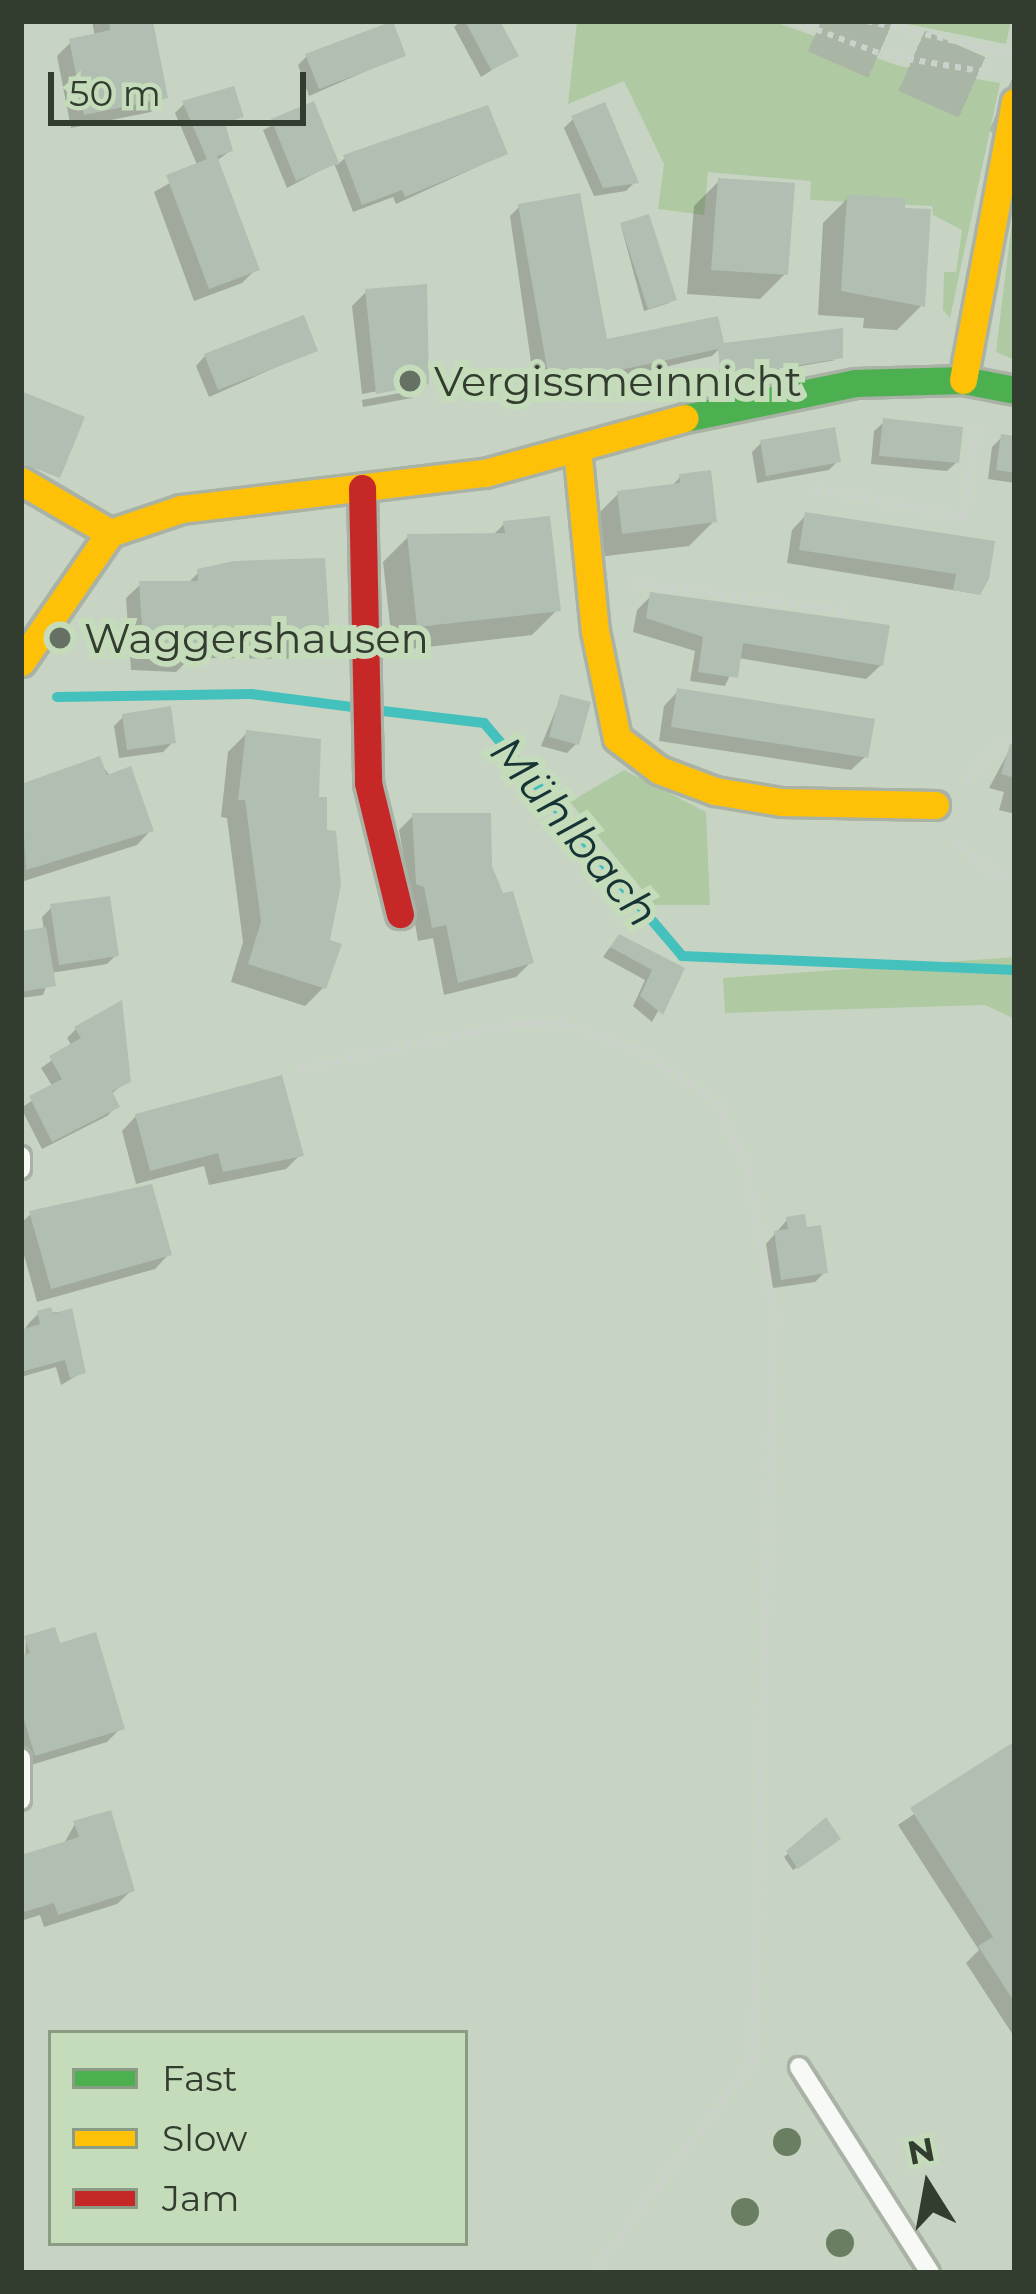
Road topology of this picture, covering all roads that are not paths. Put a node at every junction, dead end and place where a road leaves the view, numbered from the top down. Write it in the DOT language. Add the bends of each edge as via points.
graph roads {
  1 [pos="1015,102"];
  2 [pos="963,380"];
  3 [pos="1015,390"];
  4 [pos="577,448"];
  5 [pos="21,482"];
  6 [pos="362,488"];
  7 [pos="110,533"];
  8 [pos="21,662"];
  9 [pos="935,805"];
  10 [pos="400,914"];
  11 [pos="21,1156"];
  12 [pos="21,1169"];
  13 [pos="21,1758"];
  14 [pos="21,1800"];
  15 [pos="799,2067"];
  16 [pos="930,2273"];
  1 -- 2 [label="street"];
  2 -- 3 [label="street"];
  2 -- 4 [label="street" via="855,382 764,396"];
  4 -- 6 [label="street" via="485,473"];
  4 -- 9 [label="street" via="617,738 659,770 781,802"];
  5 -- 7 [label="street"];
  6 -- 7 [label="street" via="181,509"];
  6 -- 10 [label="street" via="368,783"];
  7 -- 8 [label="street"];
  11 -- 12 [label="lane"];
  13 -- 14 [label="lane"];
  15 -- 16 [label="lane"];
}
